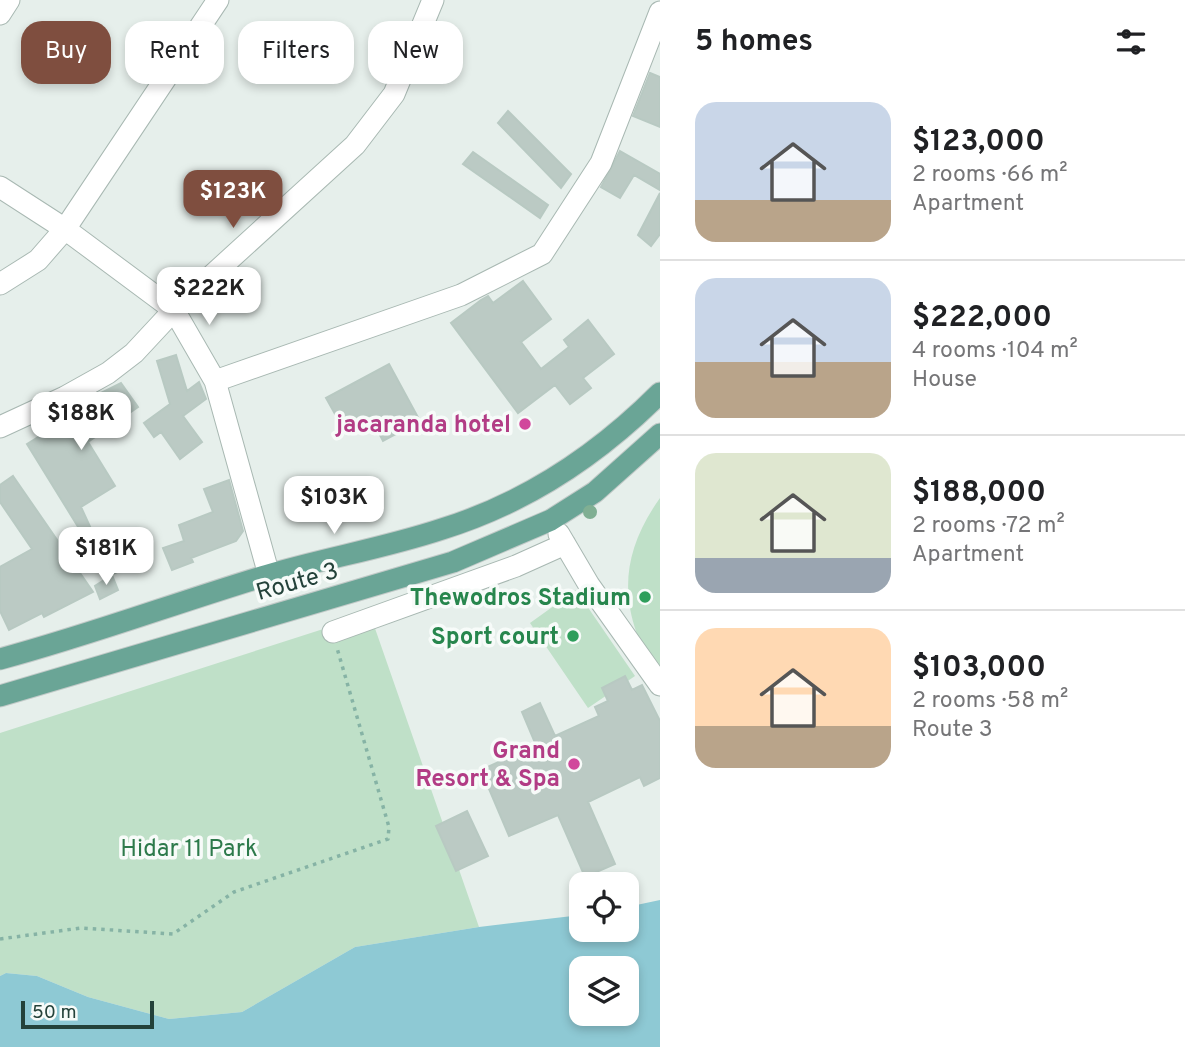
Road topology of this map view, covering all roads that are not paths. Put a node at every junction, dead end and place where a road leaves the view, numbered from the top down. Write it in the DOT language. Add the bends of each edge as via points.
graph roads {
  1 [pos="9,0"];
  2 [pos="218,0"];
  3 [pos="433,0"];
  4 [pos="660,12"];
  5 [pos="0,14"];
  6 [pos="0,187"];
  7 [pos="65,229"];
  8 [pos="0,284"];
  9 [pos="174,310"];
  10 [pos="215,382"];
  11 [pos="660,393"];
  12 [pos="0,427"];
  13 [pos="660,434"];
  14 [pos="551,520"];
  15 [pos="565,544"];
  16 [pos="270,575"];
  17 [pos="333,632"];
  18 [pos="24,653"];
  19 [pos="0,659"];
  20 [pos="35,685"];
  21 [pos="660,685"];
  22 [pos="0,696"];
  1 -- 5 [label="street"];
  2 -- 7 [label="street"];
  3 -- 9 [label="street" via="394,94 355,145"];
  4 -- 10 [label="street" via="601,163 542,254 461,295"];
  6 -- 7 [label="street"];
  7 -- 8 [label="street" via="38,260"];
  7 -- 9 [label="street"];
  9 -- 10 [label="street"];
  9 -- 12 [label="street" via="108,373"];
  10 -- 16 [label="street"];
  11 -- 16 [label="main road" via="582,463 488,511 443,529"];
  13 -- 14 [label="main road, Route 3" via="595,492"];
  14 -- 15 [label="street"];
  14 -- 20 [label="main road, Route 3" via="453,562"];
  15 -- 17 [label="street"];
  15 -- 21 [label="street"];
  16 -- 18 [label="main road"];
  18 -- 19 [label="main road"];
  18 -- 20 [label="main road"];
  20 -- 22 [label="main road, Route 3"];
}
